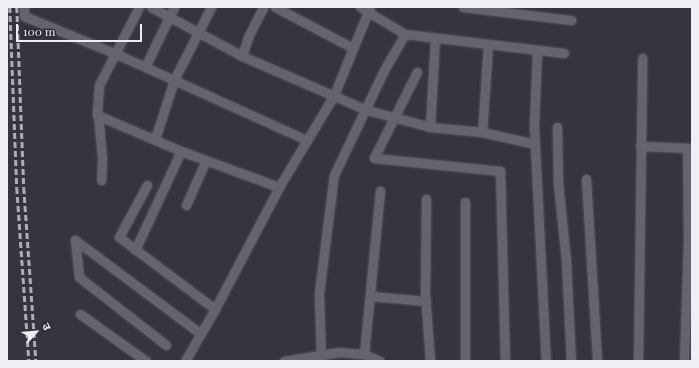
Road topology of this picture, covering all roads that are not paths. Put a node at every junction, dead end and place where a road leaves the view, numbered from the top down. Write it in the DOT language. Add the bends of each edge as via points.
graph roads {
  1 [pos="24,7"];
  2 [pos="139,7"];
  3 [pos="151,7"];
  4 [pos="174,7"];
  5 [pos="211,7"];
  6 [pos="263,7"];
  7 [pos="275,7"];
  8 [pos="463,7"];
  9 [pos="366,8"];
  10 [pos="169,16"];
  11 [pos="571,20"];
  12 [pos="198,32"];
  13 [pos="405,34"];
  14 [pos="435,38"];
  15 [pos="488,45"];
  16 [pos="353,48"];
  17 [pos="537,50"];
  18 [pos="114,53"];
  19 [pos="564,53"];
  20 [pos="242,56"];
  21 [pos="642,58"];
  22 [pos="145,66"];
  23 [pos="417,72"];
  24 [pos="174,80"];
  25 [pos="334,95"];
  26 [pos="367,110"];
  27 [pos="98,115"];
  28 [pos="395,119"];
  29 [pos="430,127"];
  30 [pos="557,127"];
  31 [pos="482,132"];
  32 [pos="155,139"];
  33 [pos="307,140"];
  34 [pos="534,144"];
  35 [pos="640,146"];
  36 [pos="690,149"];
  37 [pos="181,151"];
  38 [pos="206,160"];
  39 [pos="586,179"];
  40 [pos="101,180"];
  41 [pos="147,185"];
  42 [pos="279,187"];
  43 [pos="380,191"];
  44 [pos="426,199"];
  45 [pos="465,202"];
  46 [pos="186,205"];
  47 [pos="135,250"];
  48 [pos="370,296"];
  49 [pos="426,301"];
  50 [pos="215,310"];
  51 [pos="80,314"];
  52 [pos="201,334"];
  53 [pos="166,345"];
  54 [pos="364,354"];
  55 [pos="320,358"];
  56 [pos="146,361"];
  57 [pos="185,361"];
  58 [pos="284,361"];
  59 [pos="380,361"];
  60 [pos="430,361"];
  61 [pos="465,361"];
  62 [pos="505,361"];
  63 [pos="546,361"];
  64 [pos="571,361"];
  65 [pos="598,361"];
  66 [pos="638,361"];
  67 [pos="684,361"];
  1 -- 18 [label="street" via="24,16"];
  2 -- 18 [label="street"];
  3 -- 10 [label="street"];
  4 -- 10 [label="street"];
  5 -- 12 [label="street"];
  6 -- 20 [label="street"];
  7 -- 16 [label="street"];
  8 -- 11 [label="street"];
  9 -- 13 [label="street"];
  9 -- 16 [label="street"];
  10 -- 12 [label="street"];
  10 -- 22 [label="street"];
  12 -- 20 [label="street"];
  12 -- 24 [label="street"];
  13 -- 14 [label="street"];
  13 -- 26 [label="street" via="384,70"];
  14 -- 15 [label="street"];
  14 -- 29 [label="street"];
  15 -- 17 [label="street"];
  15 -- 31 [label="street"];
  16 -- 25 [label="street"];
  17 -- 19 [label="street"];
  17 -- 34 [label="street"];
  18 -- 22 [label="street"];
  18 -- 27 [label="street" via="99,85"];
  20 -- 25 [label="street"];
  21 -- 35 [label="street"];
  22 -- 24 [label="street"];
  23 -- 28 [label="street"];
  24 -- 32 [label="street"];
  24 -- 33 [label="street"];
  25 -- 26 [label="street"];
  25 -- 33 [label="street"];
  26 -- 28 [label="street"];
  26 -- 55 [label="street" via="334,175 319,293"];
  27 -- 32 [label="street"];
  27 -- 40 [label="street" via="102,157"];
  28 -- 29 [label="street"];
  28 -- 62 [label="street" via="374,158 500,171"];
  29 -- 31 [label="street"];
  30 -- 64 [label="street" via="558,183 566,260"];
  31 -- 34 [label="street"];
  32 -- 37 [label="street"];
  33 -- 42 [label="street"];
  34 -- 63 [label="street"];
  35 -- 36 [label="street"];
  35 -- 66 [label="street"];
  36 -- 67 [label="street"];
  37 -- 38 [label="street"];
  37 -- 47 [label="street"];
  38 -- 42 [label="street"];
  38 -- 46 [label="street"];
  39 -- 65 [label="street"];
  41 -- 47 [label="street" via="119,237"];
  42 -- 50 [label="street"];
  43 -- 48 [label="street"];
  44 -- 49 [label="street"];
  45 -- 61 [label="street"];
  47 -- 50 [label="street"];
  48 -- 49 [label="street"];
  48 -- 54 [label="street"];
  49 -- 60 [label="street"];
  50 -- 52 [label="street"];
  51 -- 56 [label="street"];
  52 -- 53 [label="street" via="75,240 79,277"];
  52 -- 57 [label="street"];
  54 -- 55 [label="street" via="339,352"];
  54 -- 59 [label="street"];
  55 -- 58 [label="street"];
}
